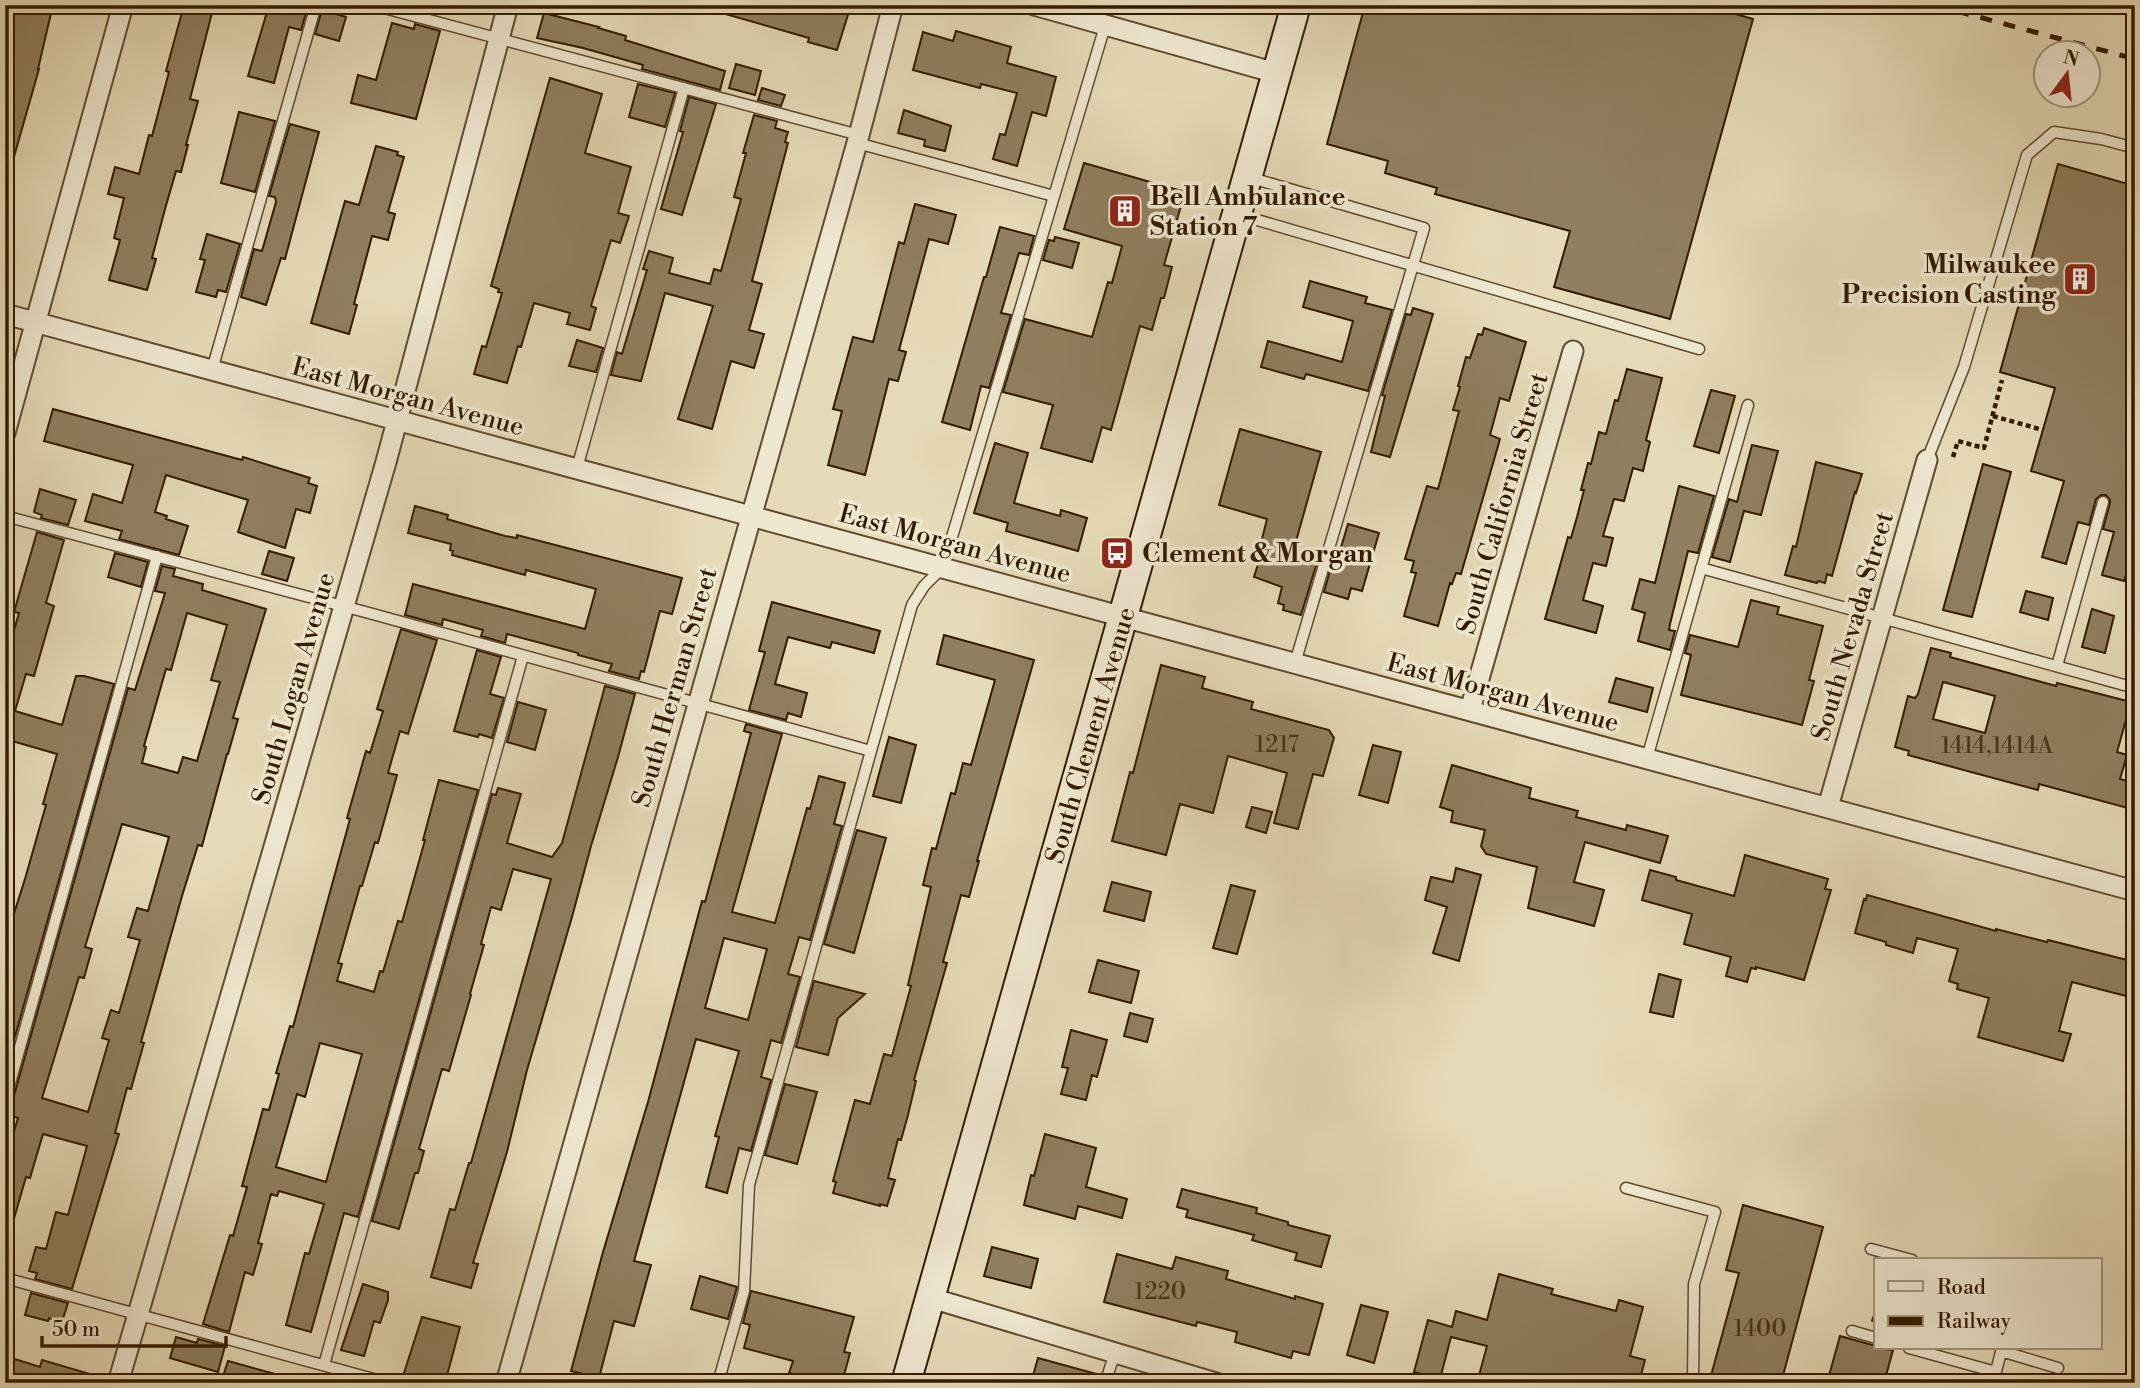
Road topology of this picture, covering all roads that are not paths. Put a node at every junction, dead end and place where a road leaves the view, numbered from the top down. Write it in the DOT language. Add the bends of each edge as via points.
graph roads {
  1 [pos="123,5"];
  2 [pos="316,5"];
  3 [pos="373,5"];
  4 [pos="508,5"];
  5 [pos="893,5"];
  6 [pos="1034,5"];
  7 [pos="1296,5"];
  8 [pos="1105,26"];
  9 [pos="500,39"];
  10 [pos="1276,73"];
  11 [pos="684,88"];
  12 [pos="858,139"];
  13 [pos="2135,148"];
  14 [pos="1247,176"];
  15 [pos="1054,196"];
  16 [pos="1237,214"];
  17 [pos="1412,266"];
  18 [pos="5,314"];
  19 [pos="37,323"];
  20 [pos="1699,349"];
  21 [pos="1573,351"];
  22 [pos="212,370"];
  23 [pos="1748,405"];
  24 [pos="397,420"];
  25 [pos="5,433"];
  26 [pos="1927,460"];
  27 [pos="578,468"];
  28 [pos="2103,502"];
  29 [pos="751,515"];
  30 [pos="5,516"];
  31 [pos="157,556"];
  32 [pos="943,567"];
  33 [pos="1701,568"];
  34 [pos="344,606"];
  35 [pos="1124,616"];
  36 [pos="1882,618"];
  37 [pos="523,656"];
  38 [pos="1295,663"];
  39 [pos="2057,666"];
  40 [pos="2135,688"];
  41 [pos="696,704"];
  42 [pos="1470,710"];
  43 [pos="871,751"];
  44 [pos="1647,758"];
  45 [pos="1828,807"];
  46 [pos="2135,891"];
  47 [pos="5,1101"];
  48 [pos="1626,1188"];
  49 [pos="1871,1249"];
  50 [pos="1905,1258"];
  51 [pos="5,1278"];
  52 [pos="931,1298"];
  53 [pos="137,1315"];
  54 [pos="1852,1331"];
  55 [pos="1874,1337"];
  56 [pos="1915,1350"];
  57 [pos="2002,1350"];
  58 [pos="1115,1353"];
  59 [pos="324,1366"];
  60 [pos="2058,1368"];
  61 [pos="1995,1378"];
  62 [pos="118,1383"];
  63 [pos="388,1383"];
  64 [pos="506,1383"];
  65 [pos="718,1383"];
  66 [pos="906,1383"];
  67 [pos="1105,1383"];
  68 [pos="1216,1383"];
  69 [pos="1693,1383"];
  1 -- 19 [label="street"];
  2 -- 22 [label="lane"];
  3 -- 9 [label="lane"];
  4 -- 9 [label="street, South Logan Avenue"];
  5 -- 12 [label="street, South Herman Street"];
  6 -- 8 [label="street"];
  7 -- 10 [label="street, South Clement Avenue"];
  8 -- 10 [label="street"];
  8 -- 15 [label="lane"];
  9 -- 11 [label="lane"];
  9 -- 24 [label="street, South Logan Avenue"];
  10 -- 14 [label="street, South Clement Avenue"];
  11 -- 12 [label="lane"];
  11 -- 27 [label="lane"];
  12 -- 15 [label="lane"];
  12 -- 29 [label="street, South Herman Street"];
  13 -- 26 [label="lane" via="2054,132 2027,155 1964,367"];
  14 -- 16 [label="street, South Clement Avenue"];
  14 -- 17 [label="lane" via="1424,228"];
  15 -- 32 [label="lane"];
  16 -- 17 [label="lane"];
  16 -- 35 [label="street, South Clement Avenue"];
  17 -- 20 [label="lane"];
  17 -- 38 [label="lane"];
  18 -- 19 [label="street, East Morgan Avenue"];
  19 -- 22 [label="street, East Morgan Avenue"];
  19 -- 25 [label="street"];
  21 -- 42 [label="street, South California Street"];
  22 -- 24 [label="street, East Morgan Avenue"];
  23 -- 33 [label="lane"];
  24 -- 27 [label="street, East Morgan Avenue"];
  24 -- 34 [label="street, South Logan Avenue"];
  26 -- 36 [label="street, South Nevada Street"];
  27 -- 29 [label="street, East Morgan Avenue"];
  28 -- 39 [label="lane"];
  29 -- 32 [label="street, East Morgan Avenue"];
  29 -- 41 [label="street, South Herman Street"];
  30 -- 31 [label="lane"];
  31 -- 34 [label="lane"];
  31 -- 47 [label="lane"];
  32 -- 35 [label="street, East Morgan Avenue"];
  32 -- 43 [label="lane" via="912,605"];
  33 -- 36 [label="lane"];
  33 -- 44 [label="lane"];
  34 -- 37 [label="lane"];
  34 -- 53 [label="street, South Logan Avenue"];
  35 -- 38 [label="street, East Morgan Avenue"];
  35 -- 52 [label="street, South Clement Avenue"];
  36 -- 39 [label="lane"];
  36 -- 45 [label="street, South Nevada Street"];
  37 -- 41 [label="lane"];
  37 -- 59 [label="lane"];
  38 -- 42 [label="street, East Morgan Avenue"];
  39 -- 40 [label="lane"];
  41 -- 43 [label="lane"];
  41 -- 64 [label="street, South Herman Street"];
  42 -- 44 [label="street, East Morgan Avenue"];
  43 -- 65 [label="lane" via="749,1185 744,1291"];
  44 -- 45 [label="street, East Morgan Avenue"];
  45 -- 46 [label="street, East Morgan Avenue"];
  48 -- 69 [label="lane" via="1715,1212 1694,1284"];
  49 -- 50 [label="lane"];
  51 -- 53 [label="lane"];
  52 -- 58 [label="street"];
  52 -- 66 [label="street, South Clement Avenue"];
  53 -- 59 [label="lane"];
  53 -- 62 [label="street, South Logan Avenue"];
  54 -- 55 [label="lane"];
  56 -- 61 [label="lane"];
  57 -- 60 [label="lane"];
  57 -- 61 [label="lane"];
  58 -- 67 [label="lane"];
  58 -- 68 [label="street"];
  59 -- 63 [label="lane"];
}
